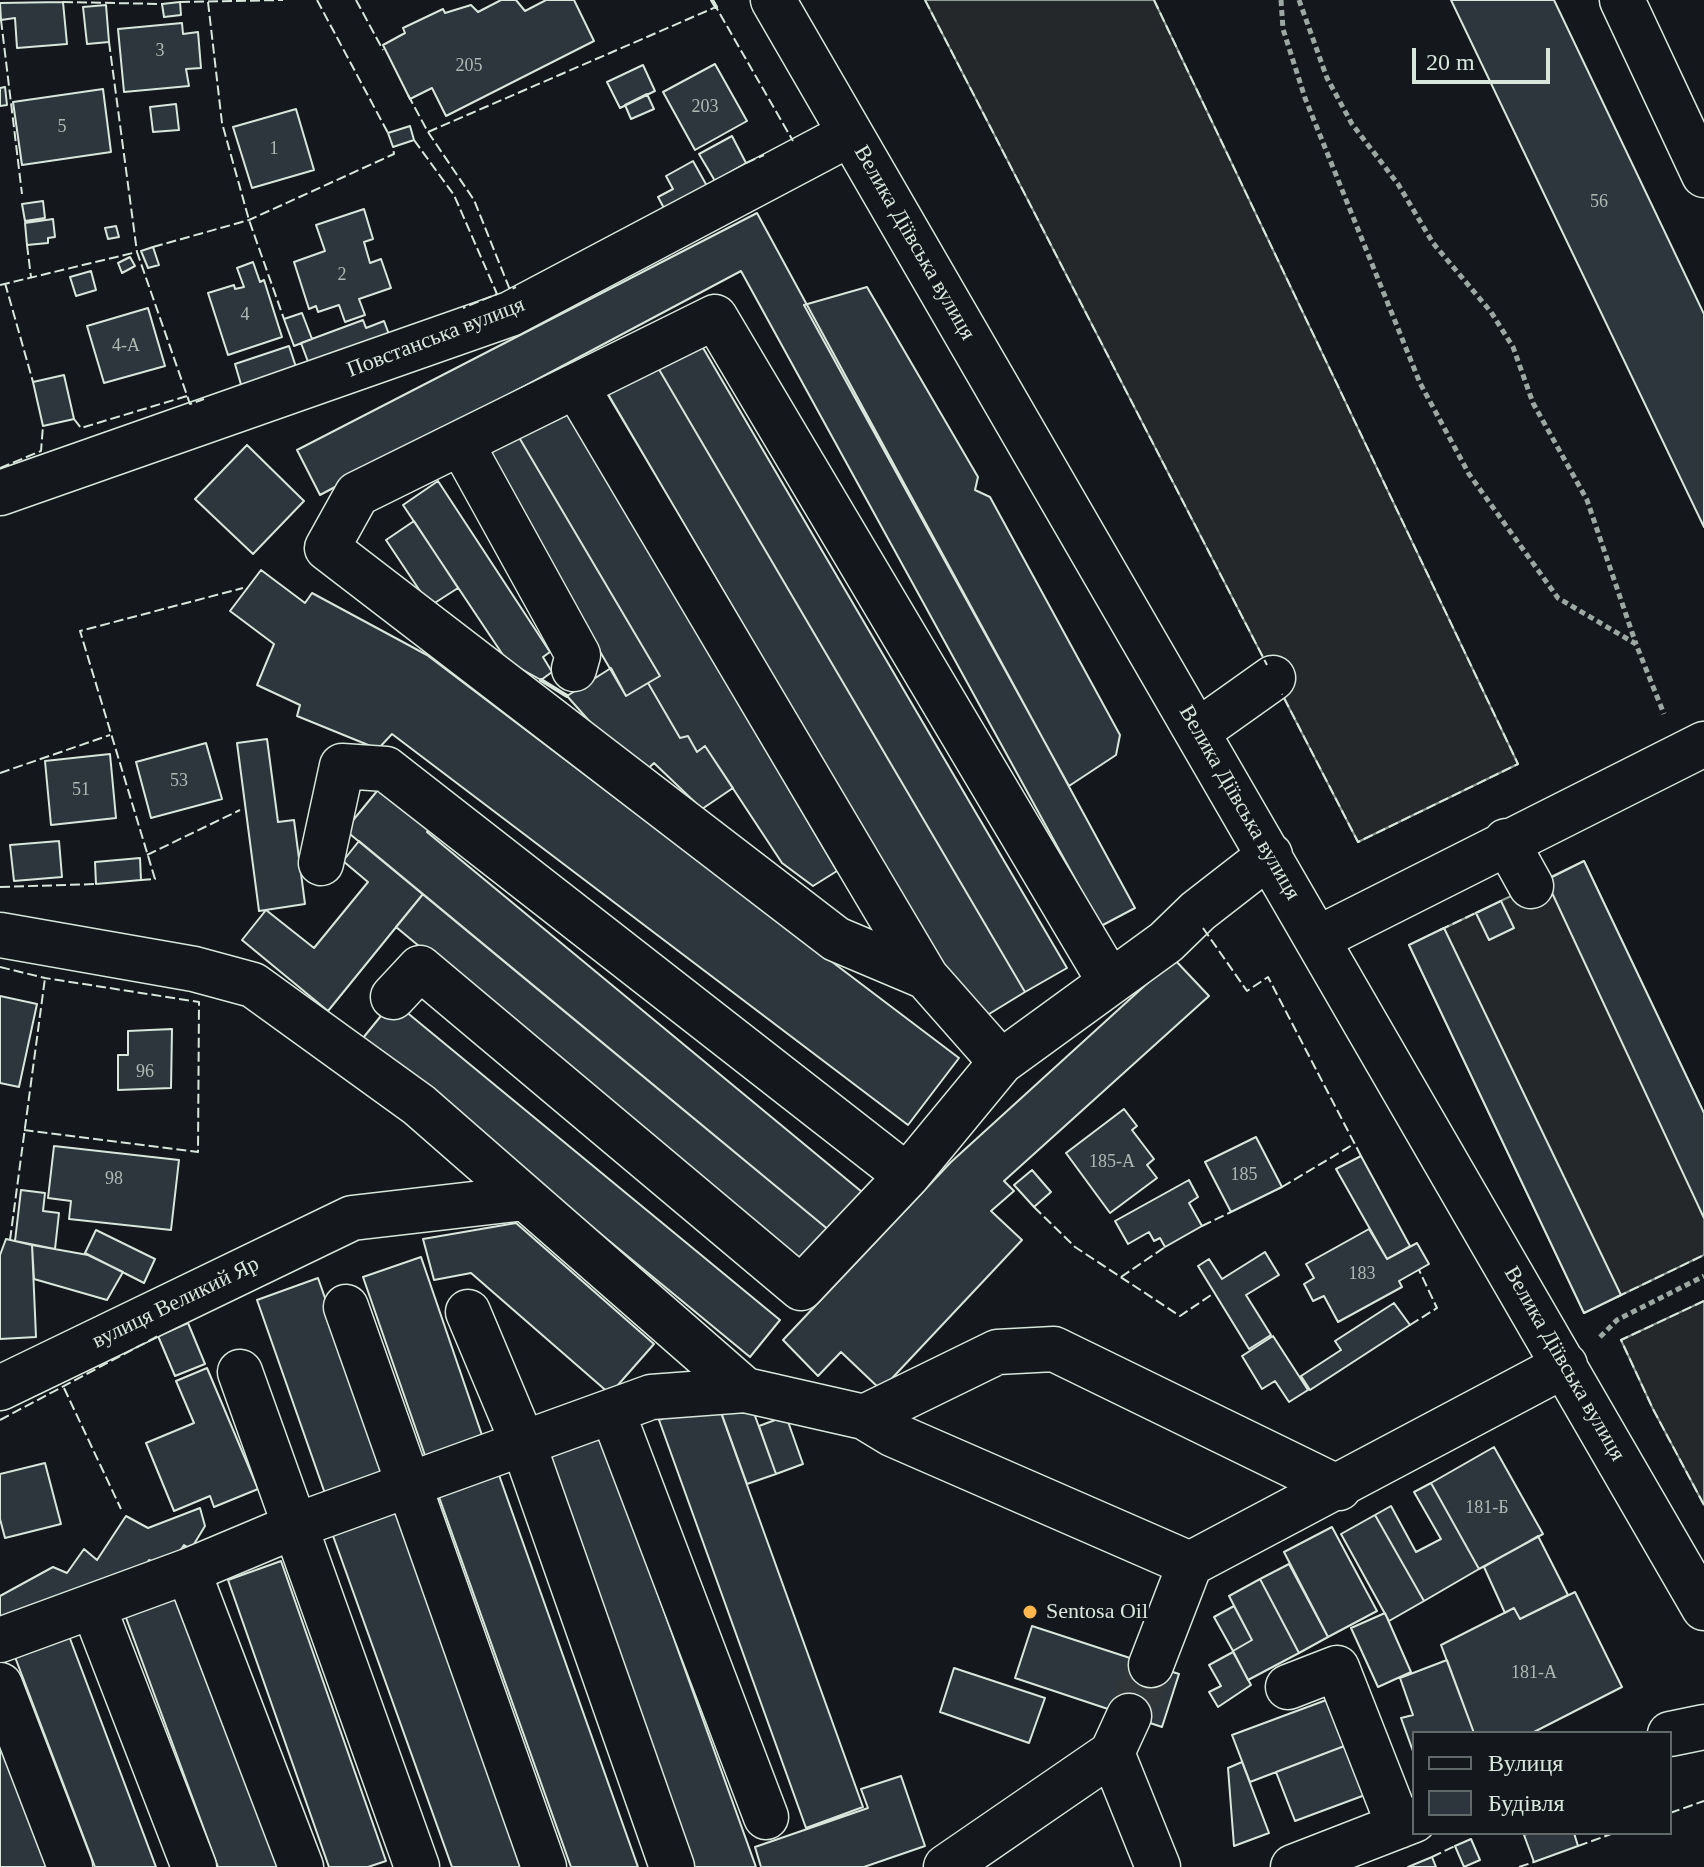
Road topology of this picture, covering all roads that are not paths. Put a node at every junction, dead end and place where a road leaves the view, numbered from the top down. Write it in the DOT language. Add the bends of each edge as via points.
graph roads {
  1 [pos="773,0"];
  2 [pos="1622,0"];
  3 [pos="850,134"];
  4 [pos="1704,175"];
  5 [pos="576,386"];
  6 [pos="461,443"];
  7 [pos="0,493"];
  8 [pos="574,669"];
  9 [pos="1273,678"];
  10 [pos="1197,732"];
  11 [pos="1689,751"];
  12 [pos="1506,841"];
  13 [pos="1270,855"];
  14 [pos="321,863"];
  15 [pos="1531,886"];
  16 [pos="0,935"];
  17 [pos="1319,938"];
  18 [pos="926,977"];
  19 [pos="1110,982"];
  20 [pos="393,997"];
  21 [pos="1001,1062"];
  22 [pos="907,1176"];
  23 [pos="525,1198"];
  24 [pos="346,1307"];
  25 [pos="468,1312"];
  26 [pos="1565,1365"];
  27 [pos="240,1372"];
  28 [pos="0,1388"];
  29 [pos="745,1390"];
  30 [pos="612,1411"];
  31 [pos="864,1417"];
  32 [pos="523,1443"];
  33 [pos="410,1485"];
  34 [pos="1339,1488"];
  35 [pos="295,1526"];
  36 [pos="1190,1564"];
  37 [pos="188,1571"];
  38 [pos="93,1606"];
  39 [pos="1704,1608"];
  40 [pos="0,1640"];
  41 [pos="1151,1665"];
  42 [pos="0,1685"];
  43 [pos="1288,1687"];
  44 [pos="1704,1727"];
  45 [pos="1672,1734"];
  46 [pos="766,1817"];
  47 [pos="1407,1823"];
  48 [pos="70,1867"];
  49 [pos="194,1867"];
  50 [pos="301,1867"];
  51 [pos="417,1867"];
  52 [pos="544,1867"];
  53 [pos="672,1867"];
  54 [pos="946,1867"];
  55 [pos="1158,1867"];
  56 [pos="1293,1867"];
  1 -- 3 [label="street, Велика Діївська вулиця"];
  2 -- 4 [label="street"];
  3 -- 7 [label="street, Повстанська вулиця" via="510,314"];
  3 -- 10 [label="street, Велика Діївська вулиця"];
  5 -- 6 [label="street"];
  5 -- 18 [label="street"];
  5 -- 19 [label="street" via="715,317"];
  6 -- 8 [label="street" via="578,655"];
  6 -- 18 [label="street" via="357,494 327,548 836,939"];
  9 -- 10 [label="street"];
  10 -- 13 [label="street, Велика Діївська вулиця"];
  11 -- 12 [label="street"];
  12 -- 15 [label="street"];
  12 -- 17 [label="street"];
  13 -- 17 [label="street, Велика Діївська вулиця"];
  13 -- 19 [label="street"];
  14 -- 22 [label="street" via="342,766 386,769"];
  16 -- 23 [label="street" via="194,969 253,985 419,1105"];
  17 -- 26 [label="street, Велика Діївська вулиця"];
  18 -- 21 [label="street"];
  19 -- 21 [label="street"];
  20 -- 22 [label="street" via="420,968 801,1288"];
  21 -- 22 [label="street"];
  23 -- 28 [label="street, вулиця Великий Яр" via="352,1218"];
  23 -- 29 [label="street"];
  24 -- 33 [label="street"];
  25 -- 32 [label="street"];
  26 -- 34 [label="street"];
  26 -- 39 [label="street, Велика Діївська вулиця"];
  27 -- 35 [label="street"];
  29 -- 30 [label="street" via="651,1397"];
  29 -- 31 [label="street"];
  30 -- 32 [label="street"];
  30 -- 46 [label="street"];
  31 -- 34 [label="street" via="997,1352 1054,1349"];
  31 -- 36 [label="street"];
  32 -- 33 [label="street"];
  32 -- 53 [label="street"];
  33 -- 35 [label="street"];
  33 -- 52 [label="street"];
  34 -- 36 [label="street"];
  35 -- 37 [label="street"];
  35 -- 51 [label="street"];
  36 -- 41 [label="street"];
  37 -- 38 [label="street"];
  37 -- 50 [label="street"];
  38 -- 40 [label="street"];
  38 -- 49 [label="street"];
  42 -- 48 [label="street"];
  43 -- 47 [label="street" via="1337,1668"];
  44 -- 45 [label="street"];
  47 -- 56 [label="street"];
  54 -- 55 [label="street" via="1120,1734"];
}
